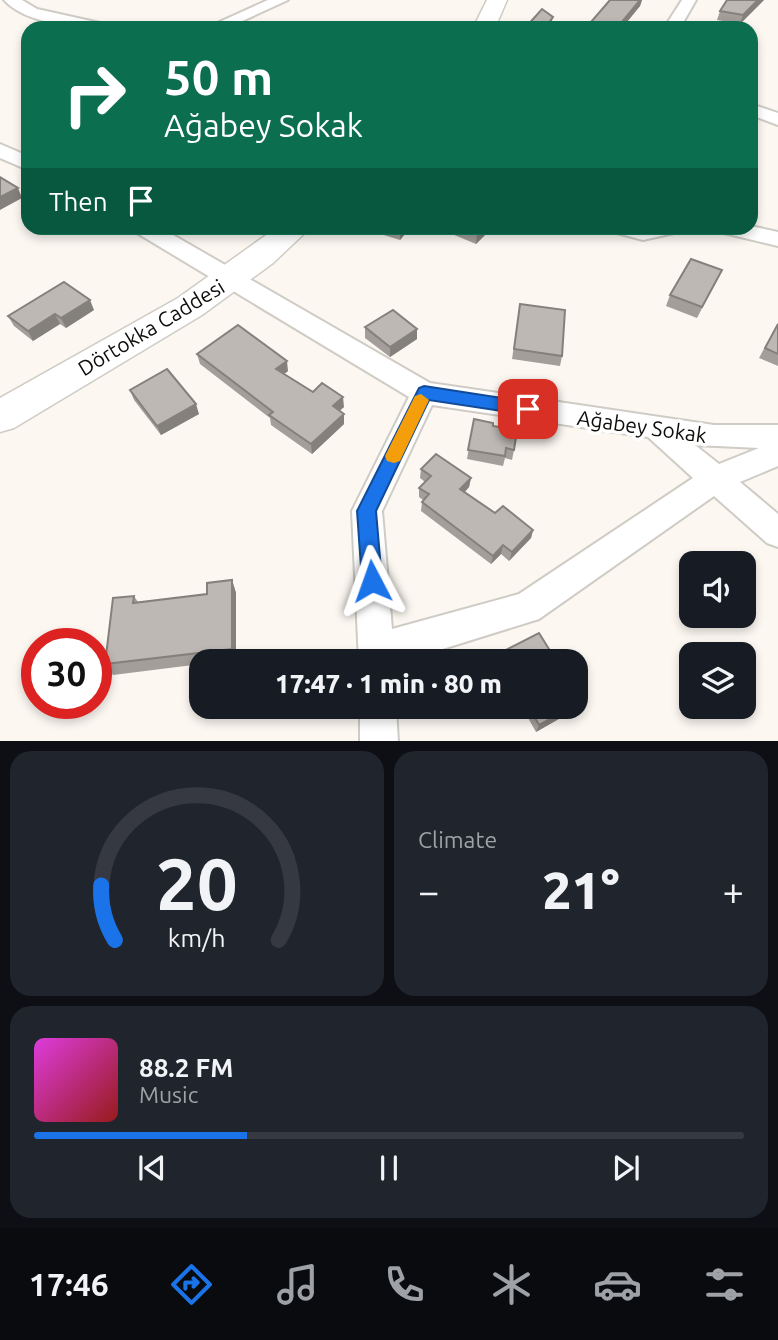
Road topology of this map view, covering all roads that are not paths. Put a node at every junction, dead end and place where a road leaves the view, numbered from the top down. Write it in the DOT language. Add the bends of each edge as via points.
graph roads {
  1 [pos="11,0"];
  2 [pos="281,0"];
  3 [pos="497,0"];
  4 [pos="690,0"];
  5 [pos="72,21"];
  6 [pos="231,21"];
  7 [pos="487,21"];
  8 [pos="676,21"];
  9 [pos="758,112"];
  10 [pos="778,119"];
  11 [pos="5,152"];
  12 [pos="21,160"];
  13 [pos="758,234"];
  14 [pos="158,235"];
  15 [pos="286,235"];
  16 [pos="778,239"];
  17 [pos="233,277"];
  18 [pos="424,393"];
  19 [pos="0,417"];
  20 [pos="657,429"];
  21 [pos="778,437"];
  22 [pos="778,453"];
  23 [pos="715,479"];
  24 [pos="778,533"];
  25 [pos="377,649"];
  26 [pos="399,649"];
  27 [pos="378,719"];
  28 [pos="379,741"];
  1 -- 5 [label="street" via="33,12"];
  2 -- 6 [label="street"];
  3 -- 7 [label="street"];
  4 -- 8 [label="street"];
  9 -- 10 [label="street"];
  11 -- 12 [label="street"];
  13 -- 16 [label="street"];
  14 -- 17 [label="street"];
  15 -- 17 [label="street, Dörtokka Caddesi"];
  17 -- 18 [label="street"];
  17 -- 19 [label="street, Dörtokka Caddesi"];
  18 -- 20 [label="street, Ağabey Sokak"];
  18 -- 25 [label="street" via="367,511"];
  20 -- 21 [label="street, Ağabey Sokak"];
  20 -- 23 [label="street"];
  22 -- 23 [label="street"];
  23 -- 24 [label="street"];
  23 -- 26 [label="street" via="527,608"];
  27 -- 28 [label="street"];
}
